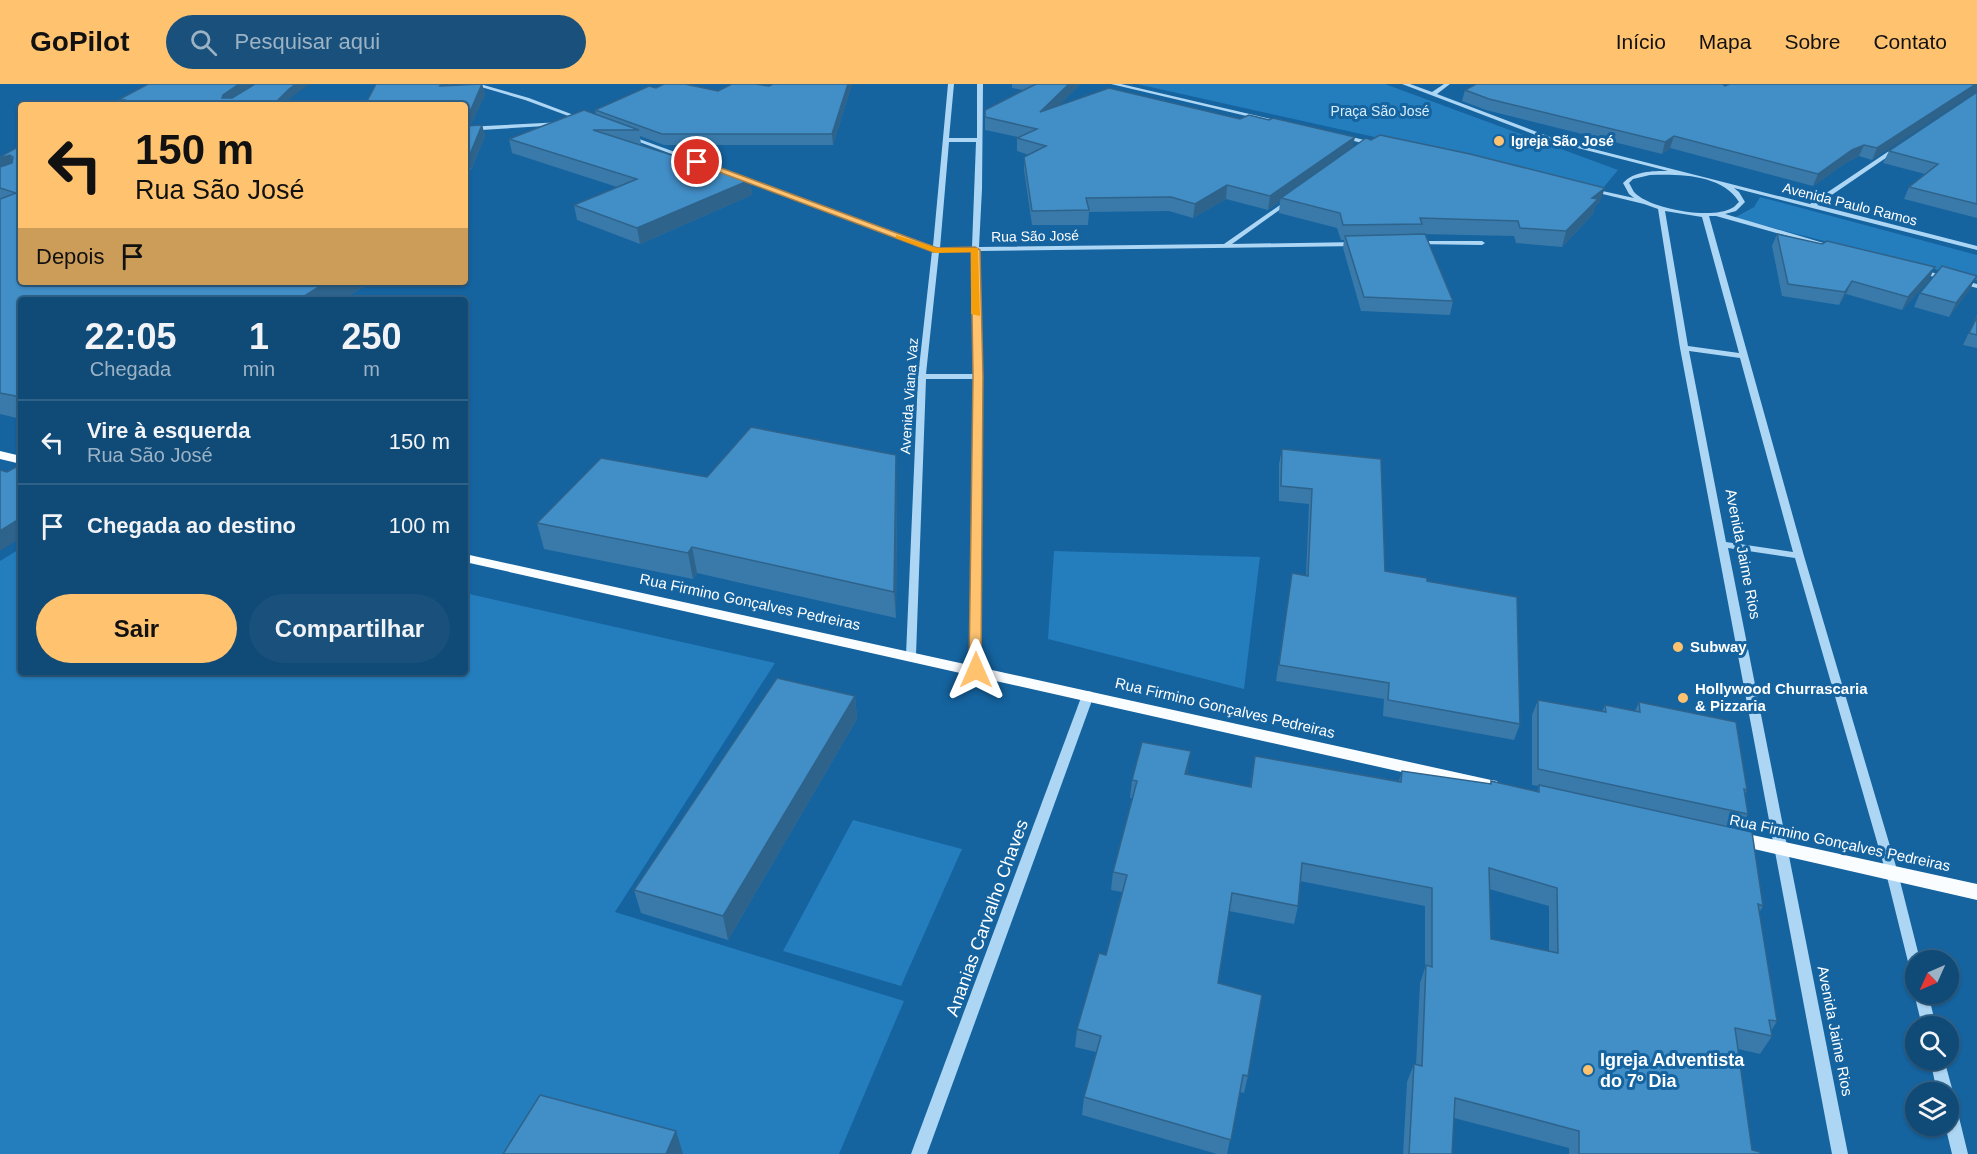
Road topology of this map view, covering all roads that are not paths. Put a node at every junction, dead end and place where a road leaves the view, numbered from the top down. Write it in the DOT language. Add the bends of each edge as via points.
graph roads {
  1 [pos="474,84"];
  2 [pos="951,84"];
  3 [pos="980,84"];
  4 [pos="1114,84"];
  5 [pos="1405,84"];
  6 [pos="1447,84"];
  7 [pos="1432,94"];
  8 [pos="1288,124"];
  9 [pos="468,129"];
  10 [pos="622,134"];
  11 [pos="1334,135"];
  12 [pos="947,140"];
  13 [pos="981,140"];
  14 [pos="1909,141"];
  15 [pos="1369,143"];
  16 [pos="1381,145"];
  17 [pos="1360,150"];
  18 [pos="1686,174"];
  19 [pos="1718,182"];
  20 [pos="1586,190"];
  21 [pos="1293,197"];
  22 [pos="1644,202"];
  23 [pos="1811,206"];
  24 [pos="1661,208"];
  25 [pos="1710,214"];
  26 [pos="1412,243"];
  27 [pos="1482,243"];
  28 [pos="1366,244"];
  29 [pos="1226,245"];
  30 [pos="1977,248"];
  31 [pos="1840,249"];
  32 [pos="936,250"];
  33 [pos="975,250"];
  34 [pos="1909,267"];
  35 [pos="1977,286"];
  36 [pos="1684,348"];
  37 [pos="1744,356"];
  38 [pos="978,376"];
  39 [pos="922,377"];
  40 [pos="0,456"];
  41 [pos="18,459"];
  42 [pos="1723,544"];
  43 [pos="1799,556"];
  44 [pos="468,559"];
  45 [pos="911,656"];
  46 [pos="976,670"];
  47 [pos="1088,695"];
  48 [pos="1509,790"];
  49 [pos="1713,834"];
  50 [pos="1782,848"];
  51 [pos="1892,873"];
  52 [pos="1977,892"];
  53 [pos="1911,950"];
  54 [pos="1956,1136"];
  55 [pos="919,1154"];
  56 [pos="1840,1154"];
  57 [pos="1960,1154"];
  1 -- 9 [label="street" via="589,122"];
  2 -- 12 [label="street, Avenida Viana Vaz"];
  3 -- 13 [label="street"];
  4 -- 8 [label="street"];
  5 -- 7 [label="street"];
  6 -- 7 [label="street"];
  7 -- 18 [label="street" via="1556,141"];
  10 -- 32 [label="street, Rua São José"];
  11 -- 15 [label="street"];
  12 -- 13 [label="street"];
  12 -- 32 [label="street, Avenida Viana Vaz"];
  13 -- 33 [label="street"];
  14 -- 23 [label="street"];
  15 -- 16 [label="street"];
  15 -- 17 [label="street"];
  18 -- 19 [label="street, Avenida Paulo Ramos"];
  18 -- 22 [label="street" via="1650,173 1631,178 1627,189"];
  19 -- 23 [label="street, Avenida Paulo Ramos"];
  19 -- 25 [label="street" via="1736,192 1742,202 1735,210"];
  20 -- 22 [label="street"];
  21 -- 29 [label="street"];
  22 -- 24 [label="street"];
  23 -- 30 [label="street, Avenida Paulo Ramos"];
  24 -- 25 [label="street"];
  24 -- 36 [label="street, Avenida Jaime Rios"];
  25 -- 31 [label="street"];
  25 -- 37 [label="street"];
  26 -- 27 [label="street"];
  28 -- 29 [label="street, Rua São José"];
  29 -- 33 [label="street, Rua São José"];
  32 -- 33 [label="street, Rua São José"];
  32 -- 39 [label="street, Avenida Viana Vaz"];
  33 -- 38 [label="street"];
  34 -- 35 [label="street"];
  36 -- 37 [label="street"];
  36 -- 42 [label="street, Avenida Jaime Rios"];
  37 -- 43 [label="street"];
  38 -- 39 [label="street"];
  38 -- 46 [label="street"];
  39 -- 45 [label="street, Avenida Viana Vaz"];
  40 -- 41 [label="main road"];
  42 -- 43 [label="street"];
  42 -- 50 [label="street, Avenida Jaime Rios"];
  43 -- 51 [label="street"];
  44 -- 45 [label="main road, Rua Firmino Gonçalves Pedreiras"];
  45 -- 46 [label="main road, Rua Firmino Gonçalves Pedreiras"];
  46 -- 47 [label="main road, Rua Firmino Gonçalves Pedreiras"];
  47 -- 48 [label="main road, Rua Firmino Gonçalves Pedreiras"];
  47 -- 55 [label="street, Ananias Carvalho Chaves"];
  49 -- 50 [label="main road, Rua Firmino Gonçalves Pedreiras"];
  50 -- 51 [label="main road, Rua Firmino Gonçalves Pedreiras"];
  50 -- 56 [label="street, Avenida Jaime Rios"];
  51 -- 52 [label="main road, Rua Firmino Gonçalves Pedreiras"];
  51 -- 53 [label="street"];
  54 -- 57 [label="street"];
}
